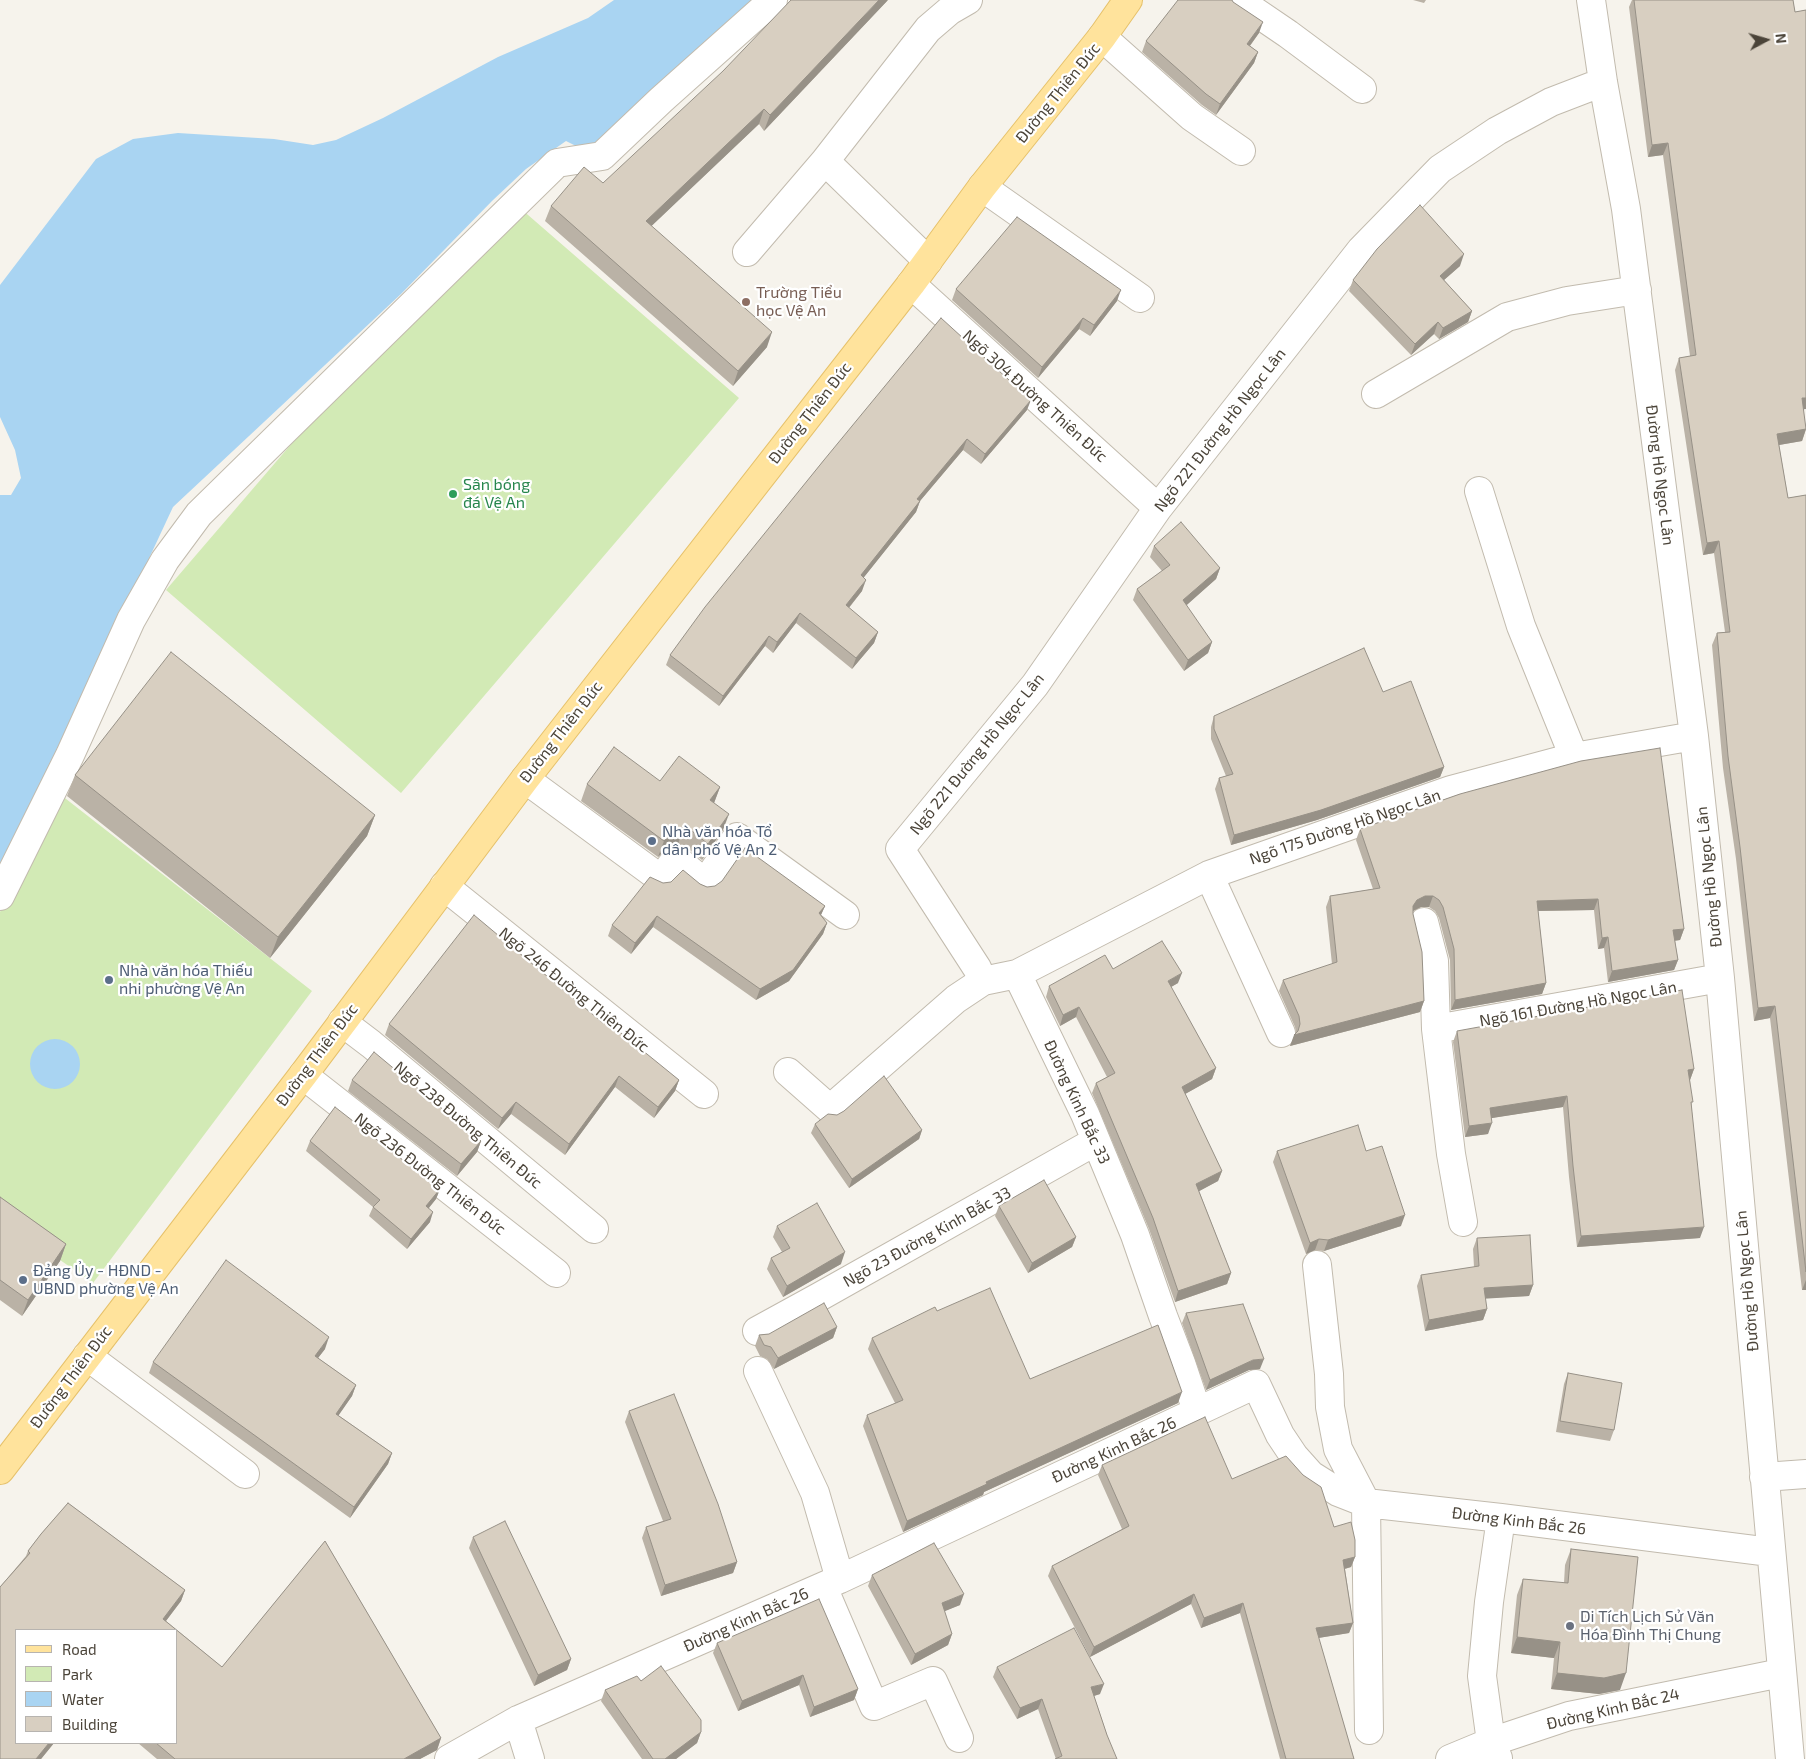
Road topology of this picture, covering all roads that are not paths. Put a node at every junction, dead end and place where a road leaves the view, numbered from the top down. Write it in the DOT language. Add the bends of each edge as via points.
graph roads {
  1 [pos="773,0"];
  2 [pos="968,0"];
  3 [pos="1128,0"];
  4 [pos="1238,0"];
  5 [pos="1591,0"];
  6 [pos="1102,37"];
  7 [pos="1603,82"];
  8 [pos="1362,89"];
  9 [pos="1241,151"];
  10 [pos="825,161"];
  11 [pos="982,187"];
  12 [pos="747,252"];
  13 [pos="928,261"];
  14 [pos="911,284"];
  15 [pos="1637,290"];
  16 [pos="1140,298"];
  17 [pos="1376,394"];
  18 [pos="1479,491"];
  19 [pos="1158,508"];
  20 [pos="1694,736"];
  21 [pos="1574,757"];
  22 [pos="525,779"];
  23 [pos="1209,875"];
  24 [pos="444,886"];
  25 [pos="0,896"];
  26 [pos="845,915"];
  27 [pos="1424,922"];
  28 [pos="1016,974"];
  29 [pos="1720,978"];
  30 [pos="983,981"];
  31 [pos="342,1022"];
  32 [pos="1436,1029"];
  33 [pos="1281,1033"];
  34 [pos="788,1072"];
  35 [pos="303,1074"];
  36 [pos="704,1094"];
  37 [pos="1096,1141"];
  38 [pos="1463,1222"];
  39 [pos="594,1229"];
  40 [pos="1317,1265"];
  41 [pos="556,1272"];
  42 [pos="757,1331"];
  43 [pos="87,1356"];
  44 [pos="758,1371"];
  45 [pos="1197,1411"];
  46 [pos="0,1470"];
  47 [pos="245,1474"];
  48 [pos="1806,1474"];
  49 [pos="1764,1477"];
  50 [pos="1366,1503"];
  51 [pos="1502,1518"];
  52 [pos="1770,1552"];
  53 [pos="832,1583"];
  54 [pos="1781,1673"];
  55 [pos="518,1720"];
  56 [pos="1369,1730"];
  57 [pos="959,1738"];
  58 [pos="1494,1751"];
  59 [pos="449,1759"];
  60 [pos="530,1759"];
  61 [pos="1450,1759"];
  62 [pos="1790,1759"];
  1 -- 25 [label="street" via="602,156 557,163 199,514 165,560 131,620 70,755"];
  2 -- 10 [label="street" via="928,29"];
  3 -- 6 [label="main road, Đường Thiên Đức"];
  4 -- 8 [label="street"];
  5 -- 7 [label="street, Đường Hồ Ngọc Lân"];
  6 -- 9 [label="street" via="1192,117"];
  6 -- 11 [label="main road, Đường Thiên Đức"];
  7 -- 15 [label="street, Đường Hồ Ngọc Lân"];
  7 -- 19 [label="street, Ngõ 221 Đường Hồ Ngọc Lân" via="1551,102 1497,130 1440,168 1361,250"];
  10 -- 12 [label="street"];
  10 -- 13 [label="street"];
  11 -- 13 [label="main road, Đường Thiên Đức"];
  11 -- 16 [label="street"];
  13 -- 14 [label="main road, Đường Thiên Đức"];
  14 -- 19 [label="street, Ngõ 304 Đường Thiên Đức"];
  14 -- 22 [label="main road, Đường Thiên Đức"];
  15 -- 17 [label="street" via="1567,301 1507,317"];
  15 -- 20 [label="street, Đường Hồ Ngọc Lân"];
  18 -- 21 [label="street" via="1521,626"];
  19 -- 30 [label="street, Ngõ 221 Đường Hồ Ngọc Lân" via="1035,685 900,849"];
  20 -- 21 [label="street, Ngõ 175 Đường Hồ Ngọc Lân"];
  20 -- 29 [label="street, Đường Hồ Ngọc Lân"];
  21 -- 23 [label="street, Ngõ 175 Đường Hồ Ngọc Lân" via="1450,790"];
  22 -- 24 [label="main road, Đường Thiên Đức"];
  22 -- 26 [label="street" via="661,879 676,859 705,883 737,837"];
  23 -- 28 [label="street, Ngõ 175 Đường Hồ Ngọc Lân"];
  23 -- 33 [label="street"];
  24 -- 31 [label="main road, Đường Thiên Đức"];
  24 -- 36 [label="street, Ngõ 246 Đường Thiên Đức"];
  27 -- 32 [label="street" via="1434,961"];
  28 -- 30 [label="street"];
  28 -- 37 [label="street, Đường Kinh Bắc 33"];
  29 -- 32 [label="street, Ngõ 161 Đường Hồ Ngọc Lân"];
  29 -- 49 [label="street, Đường Hồ Ngọc Lân"];
  30 -- 34 [label="street" via="956,998 830,1109"];
  31 -- 35 [label="main road, Đường Thiên Đức"];
  31 -- 39 [label="street, Ngõ 238 Đường Thiên Đức"];
  32 -- 38 [label="street"];
  35 -- 41 [label="street, Ngõ 236 Đường Thiên Đức"];
  35 -- 43 [label="main road, Đường Thiên Đức"];
  37 -- 42 [label="street, Ngõ 23 Đường Kinh Bắc 33"];
  37 -- 45 [label="street, Đường Kinh Bắc 33" via="1135,1235"];
  40 -- 50 [label="street" via="1330,1407 1338,1449"];
  43 -- 46 [label="main road, Đường Thiên Đức"];
  43 -- 47 [label="street"];
  44 -- 53 [label="street" via="815,1493"];
  45 -- 50 [label="street, Đường Kinh Bắc 26" via="1256,1384 1280,1435 1311,1475 1338,1492"];
  45 -- 53 [label="street, Đường Kinh Bắc 26"];
  48 -- 49 [label="street"];
  49 -- 52 [label="street, Đường Hồ Ngọc Lân"];
  50 -- 51 [label="street, Đường Kinh Bắc 26"];
  50 -- 56 [label="street"];
  51 -- 52 [label="street, Đường Kinh Bắc 26"];
  51 -- 58 [label="street" via="1482,1676"];
  52 -- 54 [label="street, Đường Hồ Ngọc Lân"];
  53 -- 55 [label="street, Đường Kinh Bắc 26"];
  53 -- 57 [label="street" via="874,1706 933,1681"];
  54 -- 58 [label="street, Đường Kinh Bắc 24" via="1569,1716"];
  54 -- 62 [label="street, Đường Hồ Ngọc Lân"];
  55 -- 59 [label="street, Đường Kinh Bắc 26"];
  55 -- 60 [label="street"];
  58 -- 61 [label="street, Đường Kinh Bắc 24"];
}
